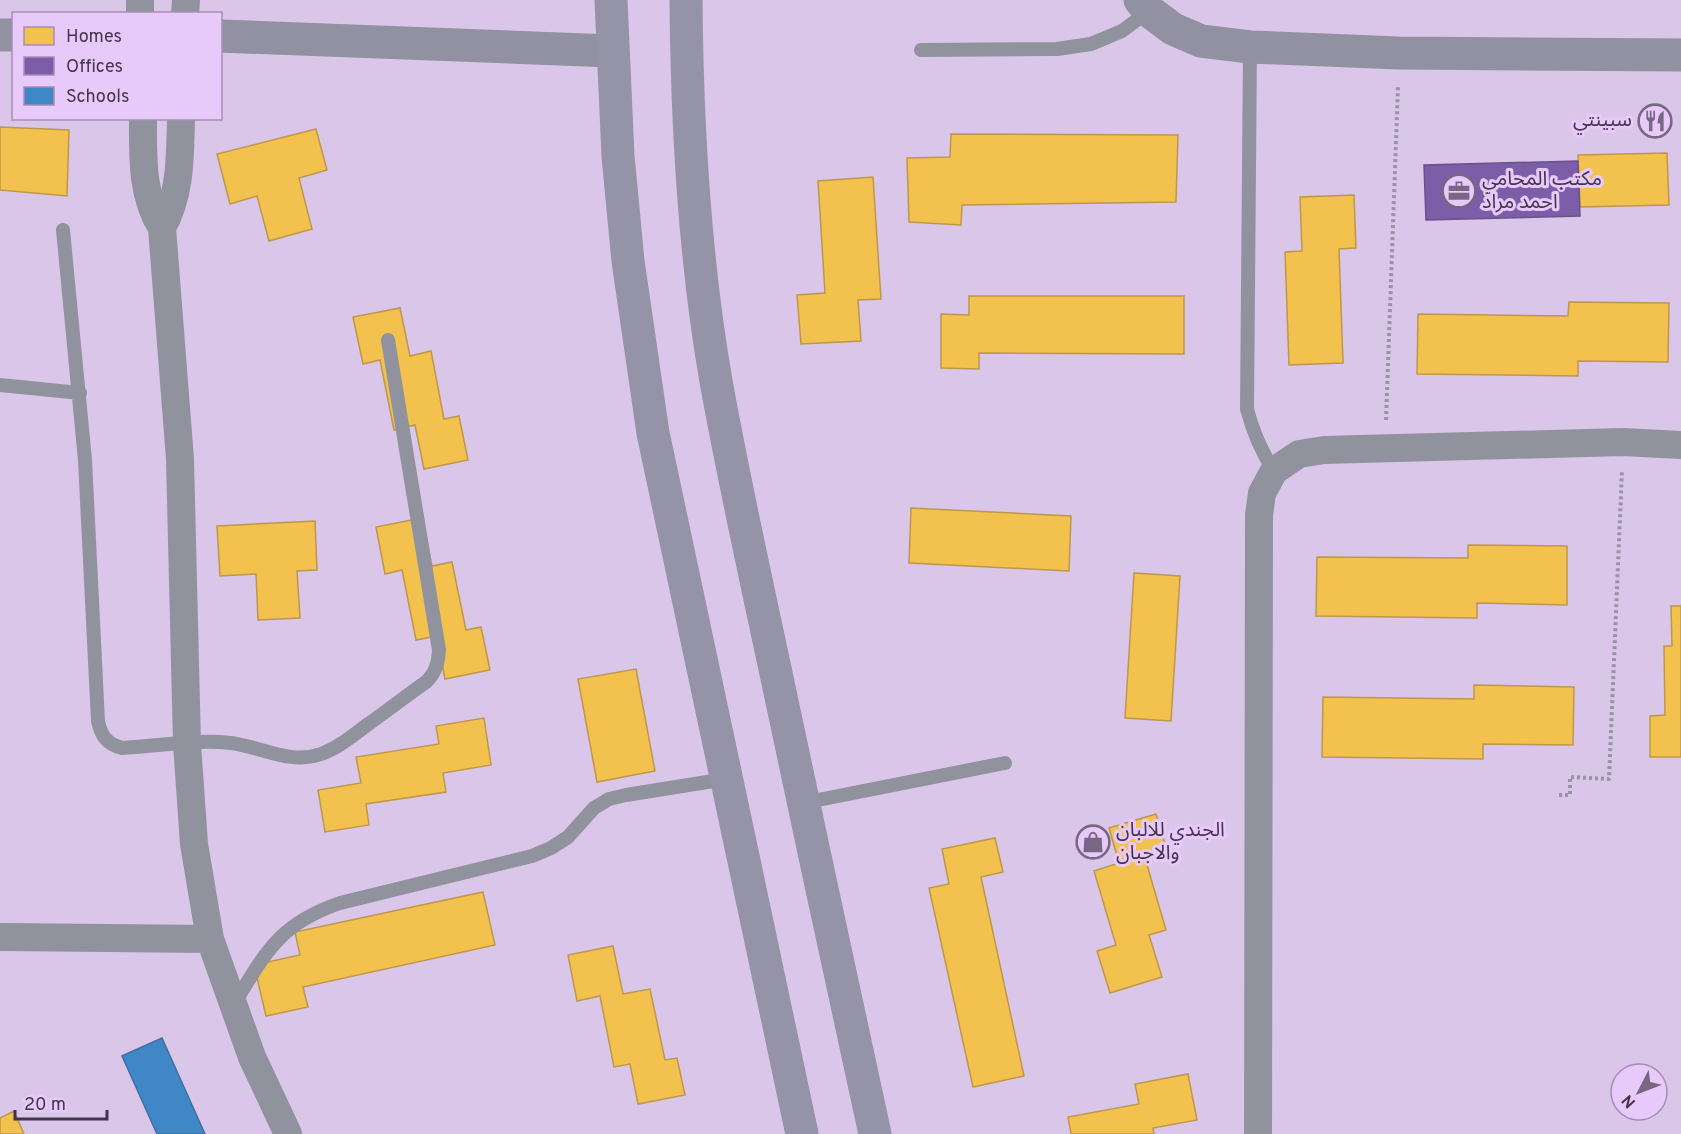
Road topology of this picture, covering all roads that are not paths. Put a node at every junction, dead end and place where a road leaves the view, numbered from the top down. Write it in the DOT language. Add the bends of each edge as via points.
graph roads {
  1 [pos="611,0"];
  2 [pos="686,0"];
  3 [pos="1151,4"];
  4 [pos="222,36"];
  5 [pos="1250,47"];
  6 [pos="921,50"];
  7 [pos="612,51"];
  8 [pos="1681,55"];
  9 [pos="143,120"];
  10 [pos="181,120"];
  11 [pos="162,228"];
  12 [pos="63,230"];
  13 [pos="388,340"];
  14 [pos="0,386"];
  15 [pos="80,393"];
  16 [pos="1681,445"];
  17 [pos="1274,471"];
  18 [pos="187,744"];
  19 [pos="1005,763"];
  20 [pos="728,779"];
  21 [pos="804,803"];
  22 [pos="0,937"];
  23 [pos="210,939"];
  24 [pos="232,1006"];
  25 [pos="288,1134"];
  26 [pos="802,1134"];
  27 [pos="875,1134"];
  28 [pos="1258,1134"];
  1 -- 7 [label="main road"];
  2 -- 21 [label="main road" via="690,138 704,299 716,379"];
  3 -- 5 [label="main road" via="1173,29 1202,41"];
  3 -- 6 [label="lane" via="1122,31 1091,44 1057,50"];
  4 -- 7 [label="main road"];
  5 -- 8 [label="main road" via="1399,53"];
  5 -- 17 [label="lane" via="1246,409 1257,442"];
  7 -- 20 [label="main road" via="628,261 651,422"];
  9 -- 11 [label="street" via="148,198"];
  10 -- 11 [label="street" via="178,182"];
  11 -- 18 [label="street" via="180,459"];
  12 -- 15 [label="lane"];
  13 -- 18 [label="lane" via="439,650 435,673 339,745 319,754 297,758 231,743"];
  14 -- 15 [label="lane"];
  15 -- 18 [label="lane" via="100,731 112,745 122,748"];
  16 -- 17 [label="street" via="1623,442 1324,450 1299,454"];
  17 -- 28 [label="street" via="1262,493 1259,515"];
  18 -- 23 [label="street" via="194,844"];
  19 -- 21 [label="lane"];
  20 -- 24 [label="lane" via="609,799 594,808 568,837 532,856 316,911 274,942"];
  20 -- 26 [label="main road"];
  21 -- 27 [label="main road"];
  22 -- 23 [label="street"];
  23 -- 24 [label="street"];
  24 -- 25 [label="street"];
}
